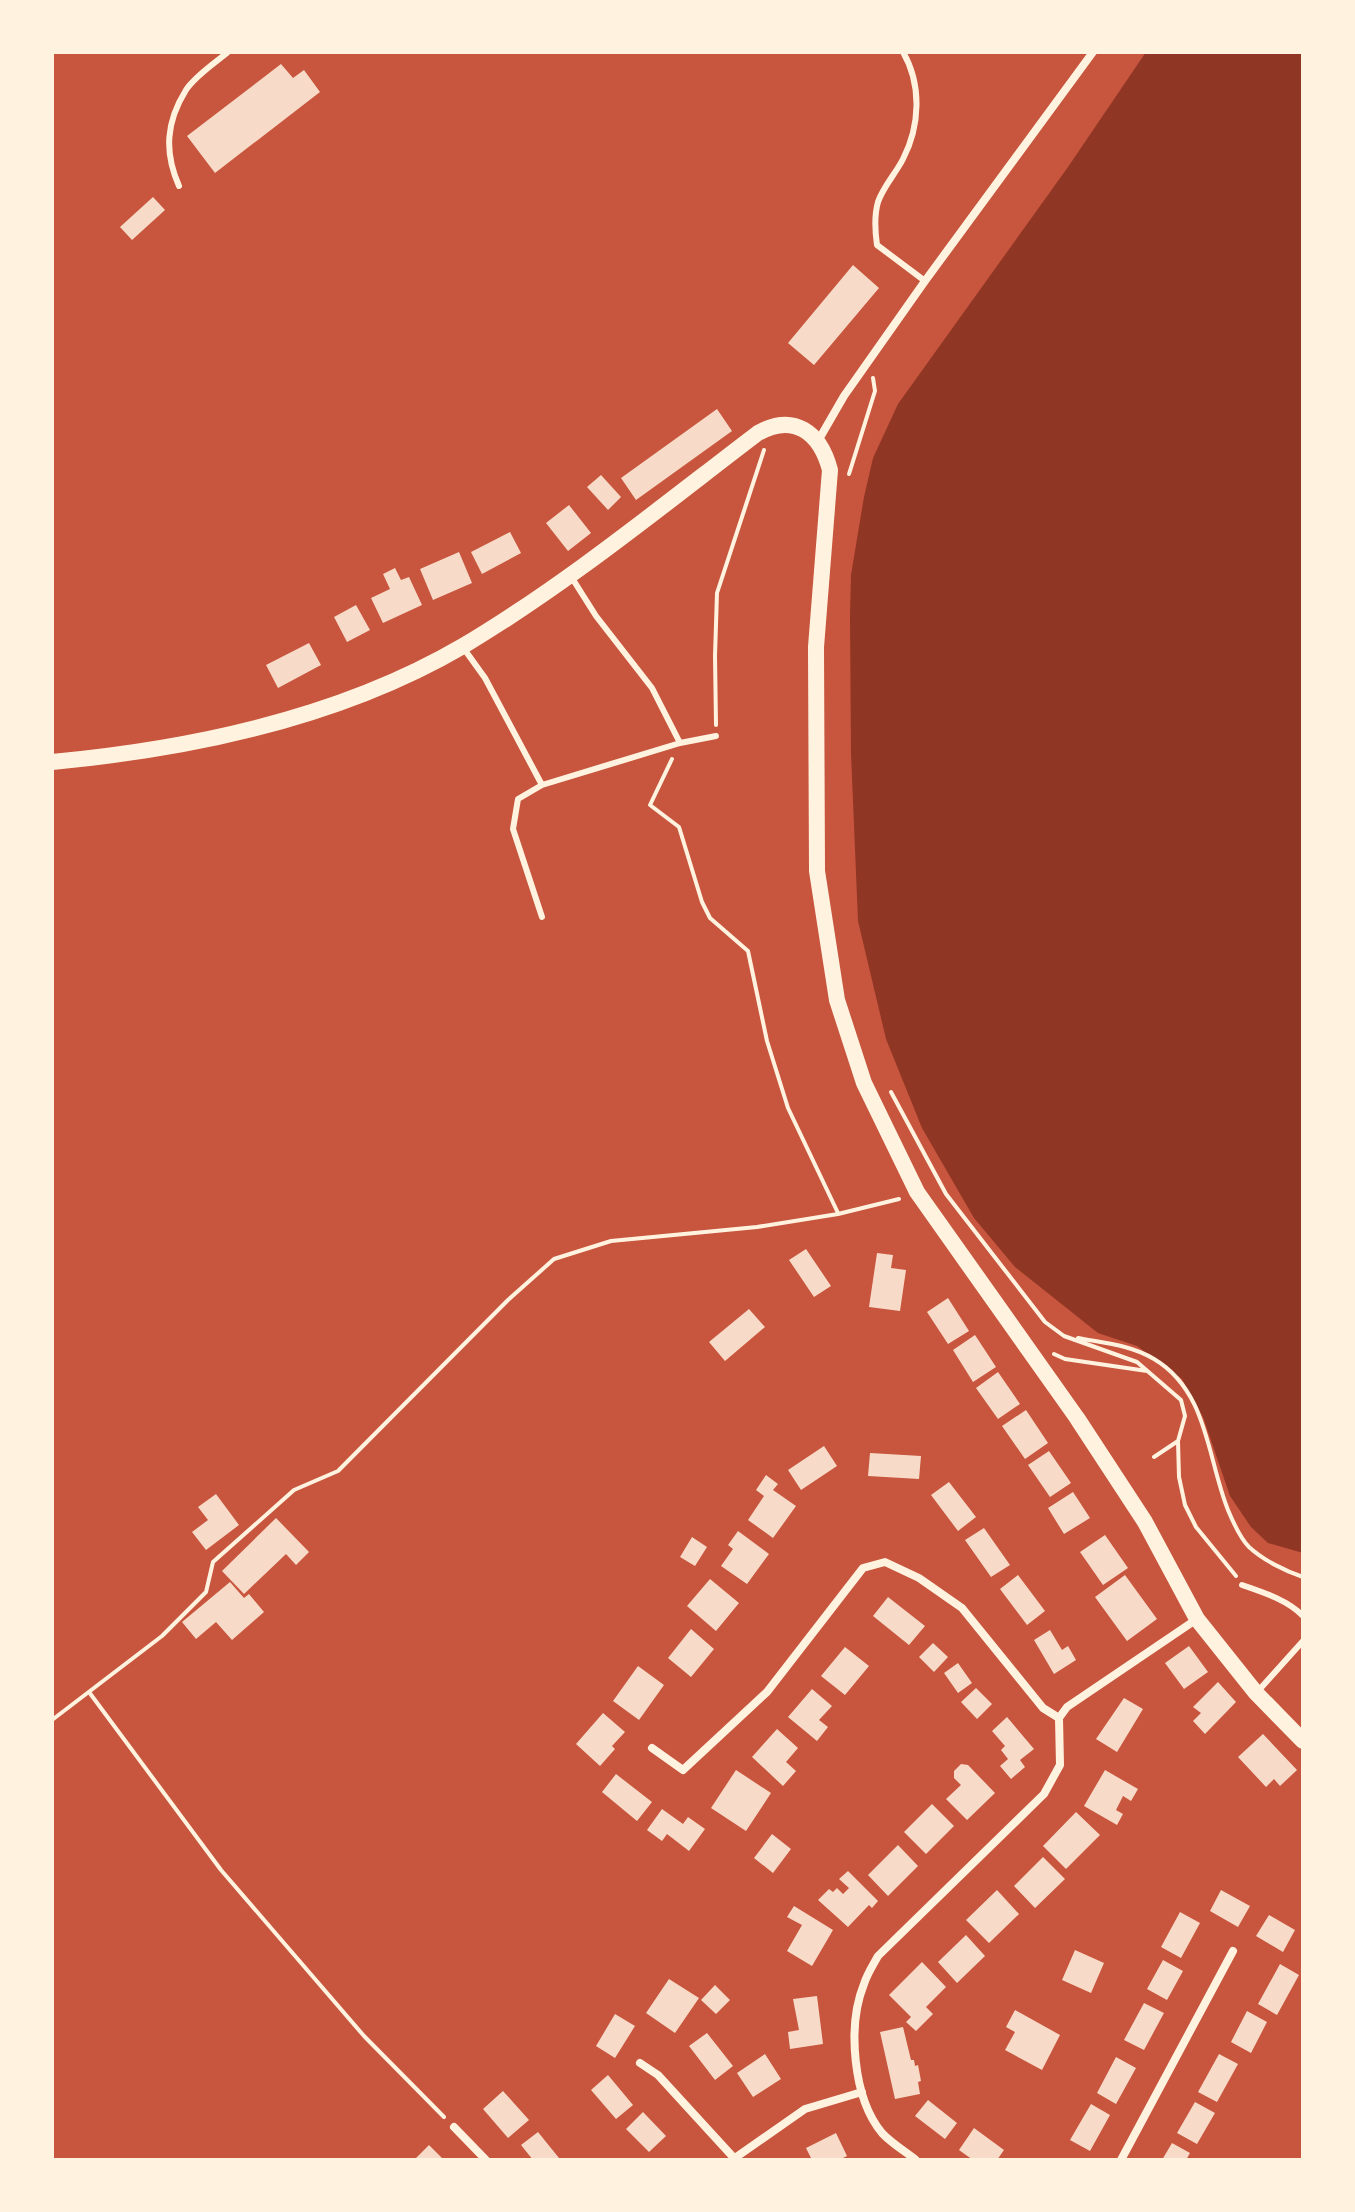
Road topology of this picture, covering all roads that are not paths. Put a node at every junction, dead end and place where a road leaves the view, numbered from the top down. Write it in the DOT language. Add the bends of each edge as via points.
graph roads {
  1 [pos="228,52"];
  2 [pos="903,52"];
  3 [pos="1093,52"];
  4 [pos="179,186"];
  5 [pos="925,281"];
  6 [pos="818,441"];
  7 [pos="570,575"];
  8 [pos="462,646"];
  9 [pos="716,736"];
  10 [pos="680,743"];
  11 [pos="52,762"];
  12 [pos="542,785"];
  13 [pos="542,917"];
  14 [pos="1242,1585"];
  15 [pos="1303,1616"];
  16 [pos="1197,1619"];
  17 [pos="1303,1641"];
  18 [pos="1256,1693"];
  19 [pos="1059,1718"];
  20 [pos="1303,1741"];
  21 [pos="652,1748"];
  22 [pos="1233,1951"];
  23 [pos="640,2063"];
  24 [pos="862,2092"];
  25 [pos="454,2127"];
  26 [pos="733,2159"];
  27 [pos="486,2160"];
  28 [pos="916,2160"];
  29 [pos="1121,2160"];
  1 -- 4 [label="lane" via="187,88 167,134"];
  2 -- 5 [label="lane" via="915,90 914,135 878,202 875,225 877,245"];
  3 -- 5 [label="street"];
  5 -- 6 [label="street"];
  6 -- 7 [label="main road" via="787,424 758,433"];
  6 -- 16 [label="main road" via="830,470 816,647 817,871 837,1000 864,1083 917,1192 1077,1418 1145,1522"];
  7 -- 8 [label="main road"];
  7 -- 10 [label="lane" via="652,688"];
  8 -- 11 [label="main road" via="395,680 294,716 223,736"];
  8 -- 12 [label="lane"];
  9 -- 10 [label="lane"];
  10 -- 12 [label="lane"];
  12 -- 13 [label="lane" via="518,799 513,829"];
  14 -- 15 [label="lane"];
  16 -- 18 [label="main road"];
  16 -- 19 [label="street" via="1067,1707"];
  17 -- 18 [label="lane"];
  18 -- 20 [label="main road"];
  19 -- 21 [label="street" via="1043,1708 962,1608 885,1562 863,1568 767,1692 683,1770"];
  19 -- 24 [label="street" via="1060,1765 1044,1794 878,1956 856,2014"];
  22 -- 29 [label="street"];
  23 -- 26 [label="street" via="658,2075"];
  24 -- 26 [label="street" via="805,2109"];
  24 -- 28 [label="street" via="884,2135"];
  25 -- 27 [label="street"];
}
